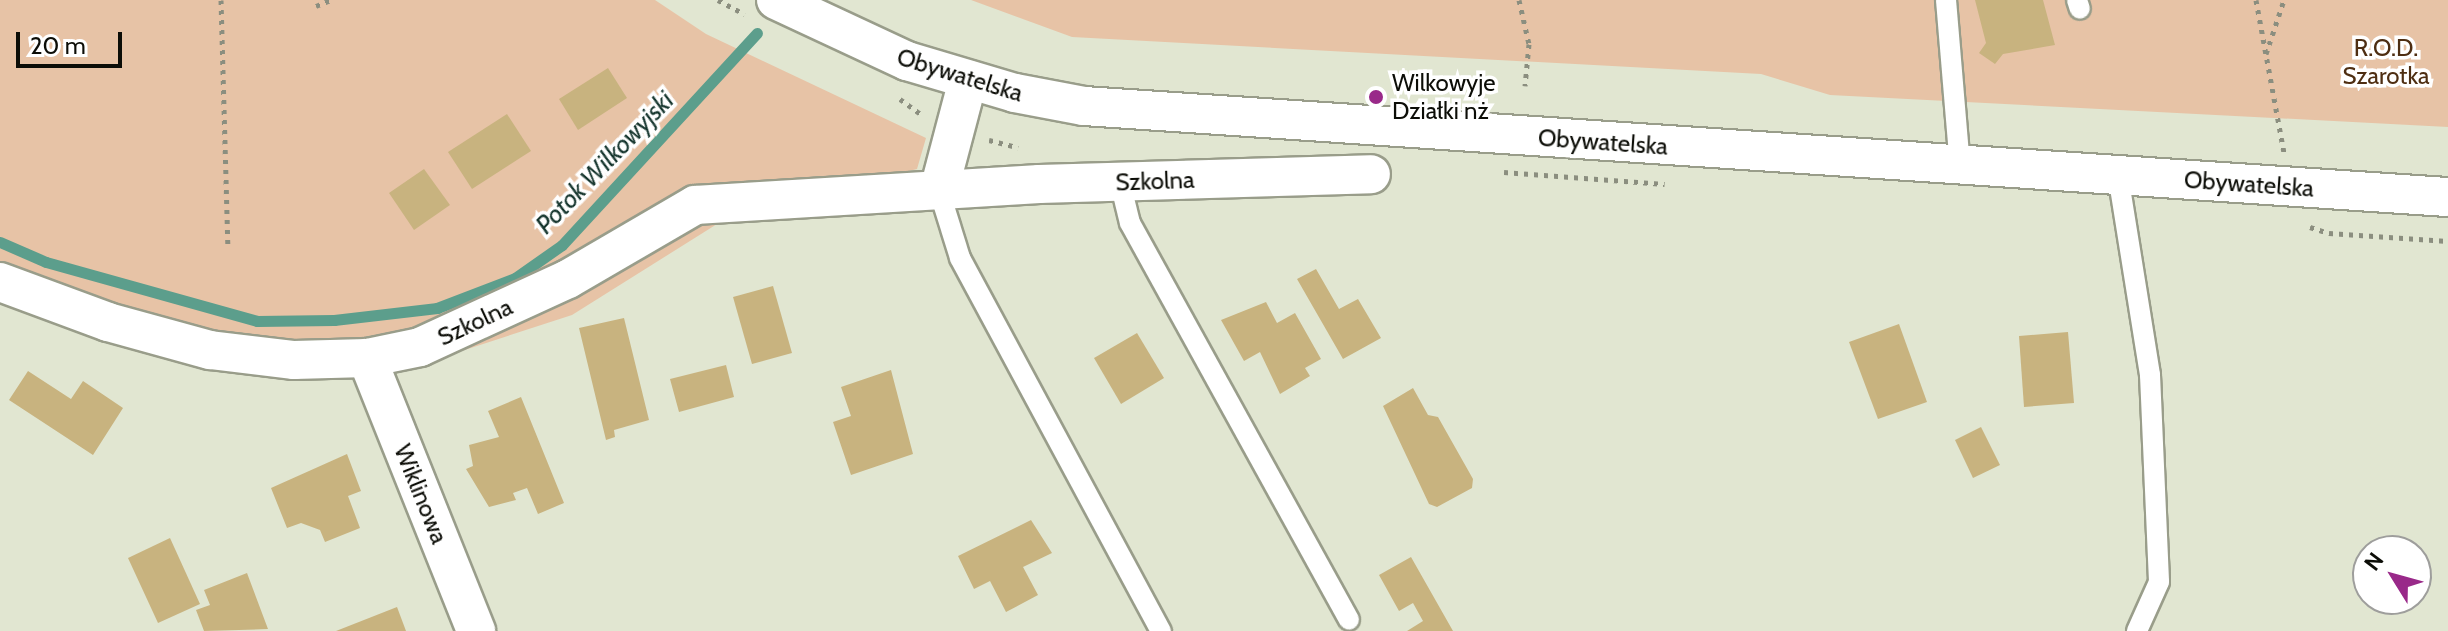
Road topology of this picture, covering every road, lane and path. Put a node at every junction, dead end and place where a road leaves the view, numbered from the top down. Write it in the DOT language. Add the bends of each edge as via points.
graph roads {
  1 [pos="221,0"];
  2 [pos="331,0"];
  3 [pos="776,0"];
  4 [pos="1519,0"];
  5 [pos="1946,0"];
  6 [pos="2256,0"];
  7 [pos="2284,0"];
  8 [pos="316,6"];
  9 [pos="2266,55"];
  10 [pos="968,80"];
  11 [pos="1525,86"];
  12 [pos="2284,153"];
  13 [pos="1960,165"];
  14 [pos="1371,174"];
  15 [pos="2118,175"];
  16 [pos="1120,182"];
  17 [pos="939,190"];
  18 [pos="2448,197"];
  19 [pos="228,249"];
  20 [pos="0,282"];
  21 [pos="367,358"];
  22 [pos="1349,619"];
  23 [pos="476,631"];
  24 [pos="1161,631"];
  25 [pos="2137,631"];
  1 -- 19 [label="path"];
  2 -- 8 [label="path"];
  3 -- 10 [label="street, Obywatelska" via="853,39"];
  4 -- 11 [label="path" via="1529,44"];
  5 -- 13 [label="lane"];
  6 -- 9 [label="path"];
  7 -- 9 [label="path"];
  9 -- 12 [label="path"];
  10 -- 13 [label="street, Obywatelska" via="1084,106 1211,117"];
  10 -- 17 [label="street"];
  13 -- 15 [label="street, Obywatelska"];
  14 -- 16 [label="street, Szkolna"];
  15 -- 18 [label="street, Obywatelska"];
  15 -- 25 [label="lane" via="2150,375 2159,566 2150,611"];
  16 -- 17 [label="street, Szkolna"];
  16 -- 22 [label="lane" via="1130,223"];
  17 -- 21 [label="street, Szkolna" via="695,205 568,279 420,347"];
  17 -- 24 [label="lane" via="960,258"];
  20 -- 21 [label="street, Szkolna" via="108,322 210,350 294,360"];
  21 -- 23 [label="street, Wiklinowa"];
}
